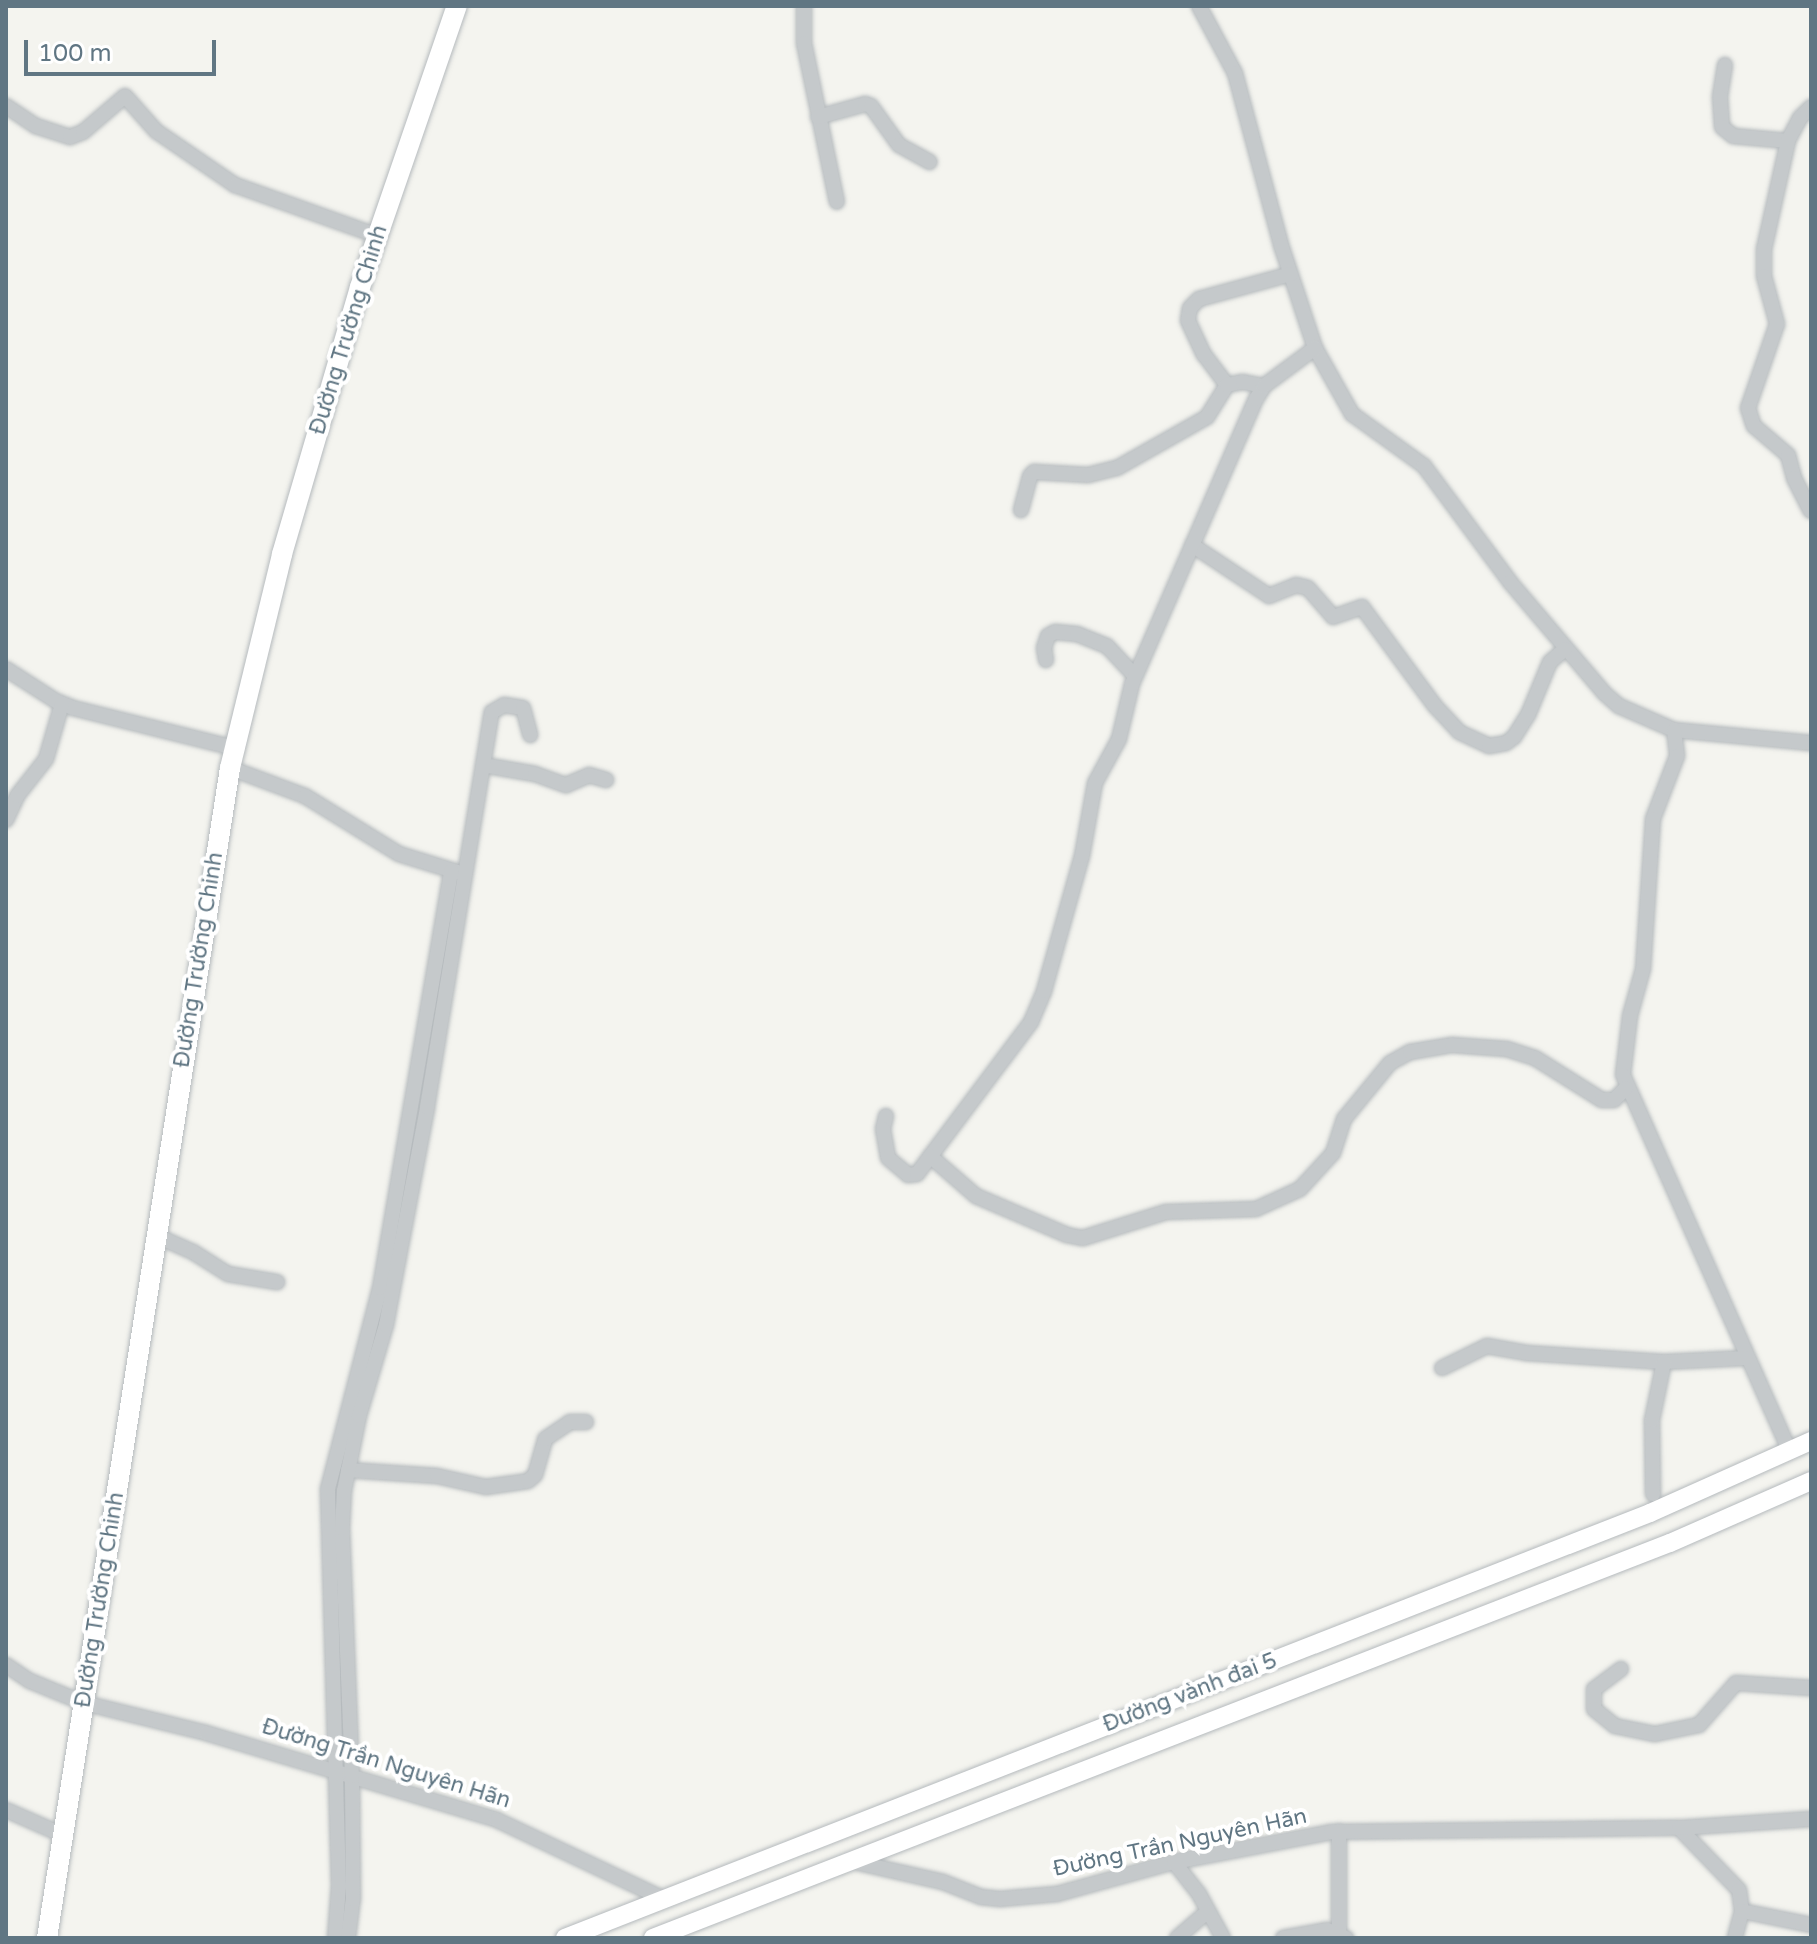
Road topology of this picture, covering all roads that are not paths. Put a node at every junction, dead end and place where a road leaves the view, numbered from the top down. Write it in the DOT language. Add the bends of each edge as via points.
graph roads {
  1 [pos="457,6"];
  2 [pos="804,6"];
  3 [pos="1199,6"];
  4 [pos="1725,65"];
  5 [pos="6,106"];
  6 [pos="1811,107"];
  7 [pos="818,117"];
  8 [pos="1788,141"];
  9 [pos="930,162"];
  10 [pos="837,202"];
  11 [pos="378,236"];
  12 [pos="1291,274"];
  13 [pos="1315,348"];
  14 [pos="1227,385"];
  15 [pos="1264,386"];
  16 [pos="1021,510"];
  17 [pos="1811,511"];
  18 [pos="1192,545"];
  19 [pos="1565,649"];
  20 [pos="1046,660"];
  21 [pos="6,669"];
  22 [pos="1135,676"];
  23 [pos="62,704"];
  24 [pos="1674,730"];
  25 [pos="530,735"];
  26 [pos="1811,743"];
  27 [pos="235,748"];
  28 [pos="483,765"];
  29 [pos="230,768"];
  30 [pos="606,780"];
  31 [pos="6,820"];
  32 [pos="458,872"];
  33 [pos="1626,1088"];
  34 [pos="419,1106"];
  35 [pos="886,1116"];
  36 [pos="930,1156"];
  37 [pos="157,1236"];
  38 [pos="277,1282"];
  39 [pos="1746,1358"];
  40 [pos="1664,1362"];
  41 [pos="1442,1368"];
  42 [pos="586,1422"];
  43 [pos="1811,1441"];
  44 [pos="1790,1451"];
  45 [pos="348,1470"];
  46 [pos="1809,1487"];
  47 [pos="1653,1494"];
  48 [pos="6,1665"];
  49 [pos="1621,1669"];
  50 [pos="1811,1688"];
  51 [pos="84,1703"];
  52 [pos="344,1774"];
  53 [pos="6,1810"];
  54 [pos="1811,1819"];
  55 [pos="1679,1828"];
  56 [pos="1339,1831"];
  57 [pos="63,1835"];
  58 [pos="850,1861"];
  59 [pos="1174,1862"];
  60 [pos="664,1899"];
  61 [pos="1742,1911"];
  62 [pos="1207,1912"];
  63 [pos="1811,1925"];
  64 [pos="1343,1936"];
  65 [pos="47,1938"];
  66 [pos="335,1938"];
  67 [pos="348,1938"];
  68 [pos="565,1938"];
  69 [pos="653,1938"];
  70 [pos="1177,1938"];
  71 [pos="1223,1938"];
  72 [pos="1283,1938"];
  73 [pos="1735,1938"];
  1 -- 11 [label="highway, Đường Trường Chinh"];
  2 -- 7 [label="street" via="804,43"];
  3 -- 12 [label="street" via="1235,73"];
  4 -- 8 [label="street" via="1722,127 1733,136"];
  5 -- 11 [label="street" via="36,126 70,137 125,96 156,131 235,185"];
  6 -- 8 [label="street"];
  7 -- 9 [label="street" via="871,106 899,145"];
  7 -- 10 [label="street"];
  8 -- 17 [label="street" via="1762,262 1777,324 1748,408 1754,426 1788,455"];
  11 -- 27 [label="highway, Đường Trường Chinh" via="282,554"];
  12 -- 13 [label="street"];
  12 -- 14 [label="street" via="1199,299 1190,308 1188,320 1204,355"];
  13 -- 15 [label="street"];
  13 -- 19 [label="street" via="1352,414 1424,466"];
  14 -- 15 [label="street"];
  14 -- 16 [label="street" via="1207,417 1117,468 1088,475 1034,472"];
  15 -- 18 [label="street"];
  18 -- 19 [label="street" via="1269,596 1296,585 1308,588 1333,617 1362,607 1435,706 1459,732 1489,746 1514,737 1550,662"];
  18 -- 22 [label="street"];
  19 -- 24 [label="street" via="1619,706"];
  20 -- 22 [label="street" via="1048,636 1077,634 1107,646"];
  21 -- 23 [label="street"];
  22 -- 36 [label="street" via="1119,739 1095,783 1086,844 1038,1007"];
  23 -- 27 [label="street"];
  23 -- 31 [label="street" via="46,759"];
  24 -- 26 [label="street"];
  24 -- 33 [label="street" via="1677,756 1653,819 1643,969 1622,1061"];
  25 -- 28 [label="street" via="523,708 499,706 492,712"];
  27 -- 29 [label="highway, Đường Trường Chinh"];
  28 -- 30 [label="street" via="566,785 589,775"];
  28 -- 32 [label="street"];
  29 -- 32 [label="street" via="312,800 399,854"];
  29 -- 37 [label="highway, Đường Trường Chinh"];
  32 -- 34 [label="street"];
  33 -- 36 [label="street" via="1614,1100 1602,1100 1535,1058 1507,1049 1452,1045 1410,1052 1390,1063 1344,1119 1333,1153 1300,1189 1256,1209 1166,1212 1083,1238 976,1196"];
  33 -- 39 [label="street"];
  34 -- 45 [label="street" via="386,1325"];
  34 -- 52 [label="street" via="380,1288 328,1489"];
  35 -- 36 [label="street" via="884,1146 897,1168 917,1174"];
  37 -- 38 [label="street" via="228,1274"];
  37 -- 51 [label="highway, Đường Trường Chinh"];
  39 -- 40 [label="street"];
  39 -- 44 [label="street"];
  40 -- 41 [label="street" via="1487,1346"];
  40 -- 47 [label="street" via="1652,1420"];
  42 -- 45 [label="street" via="570,1422 545,1439 535,1475 528,1481 486,1487 444,1477"];
  43 -- 44 [label="main road, Đường vành đai 5"];
  44 -- 60 [label="main road, Đường vành đai 5" via="1650,1513"];
  45 -- 52 [label="street" via="342,1528"];
  46 -- 58 [label="main road, Đường vành đai 5"];
  48 -- 51 [label="street, Đường Trần Nguyên Hãn"];
  49 -- 50 [label="street" via="1594,1689 1594,1709 1615,1726 1655,1734 1699,1725 1736,1683"];
  51 -- 52 [label="street, Đường Trần Nguyên Hãn"];
  51 -- 57 [label="highway, Đường Trường Chinh"];
  52 -- 60 [label="street, Đường Trần Nguyên Hãn" via="515,1827"];
  52 -- 66 [label="street"];
  52 -- 67 [label="street" via="353,1899"];
  53 -- 57 [label="street"];
  54 -- 55 [label="street, Đường Trần Nguyên Hãn"];
  55 -- 56 [label="street, Đường Trần Nguyên Hãn"];
  55 -- 61 [label="street" via="1733,1881"];
  56 -- 59 [label="street, Đường Trần Nguyên Hãn"];
  56 -- 64 [label="street"];
  57 -- 65 [label="highway, Đường Trường Chinh"];
  58 -- 59 [label="street, Đường Trần Nguyên Hãn" via="1000,1899 1065,1892"];
  58 -- 69 [label="main road, Đường vành đai 5"];
  59 -- 62 [label="street"];
  60 -- 68 [label="main road, Đường vành đai 5"];
  61 -- 63 [label="street"];
  61 -- 73 [label="street"];
  62 -- 70 [label="street"];
  62 -- 71 [label="street"];
  64 -- 72 [label="street" via="1317,1931"];
}
